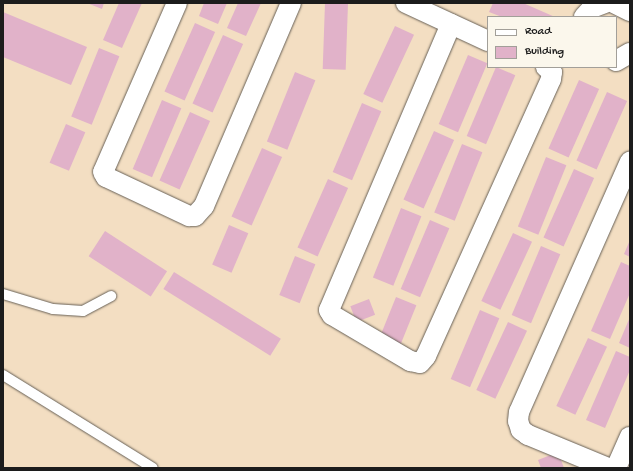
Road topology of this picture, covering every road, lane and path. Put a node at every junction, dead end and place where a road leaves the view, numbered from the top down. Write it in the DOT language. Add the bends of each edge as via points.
graph roads {
  1 [pos="177,3"];
  2 [pos="290,3"];
  3 [pos="406,3"];
  4 [pos="600,3"];
  5 [pos="605,3"];
  6 [pos="614,3"];
  7 [pos="630,11"];
  8 [pos="585,16"];
  9 [pos="451,24"];
  10 [pos="487,41"];
  11 [pos="547,68"];
  12 [pos="630,161"];
  13 [pos="3,294"];
  14 [pos="111,296"];
  15 [pos="3,374"];
  16 [pos="630,437"];
  17 [pos="153,468"];
  18 [pos="608,468"];
  19 [pos="616,468"];
  1 -- 2 [label="street" via="103,172 106,177 189,216 200,212 204,206"];
  3 -- 9 [label="street"];
  4 -- 5 [label="street"];
  4 -- 8 [label="street"];
  6 -- 7 [label="street"];
  9 -- 10 [label="street"];
  9 -- 11 [label="street" via="329,310 332,315 410,361 420,363 426,356 551,79 552,72"];
  12 -- 18 [label="street" via="519,412 518,421 521,430 528,435"];
  13 -- 14 [label="lane" via="53,309 83,311"];
  15 -- 17 [label="lane"];
  16 -- 19 [label="street"];
}
